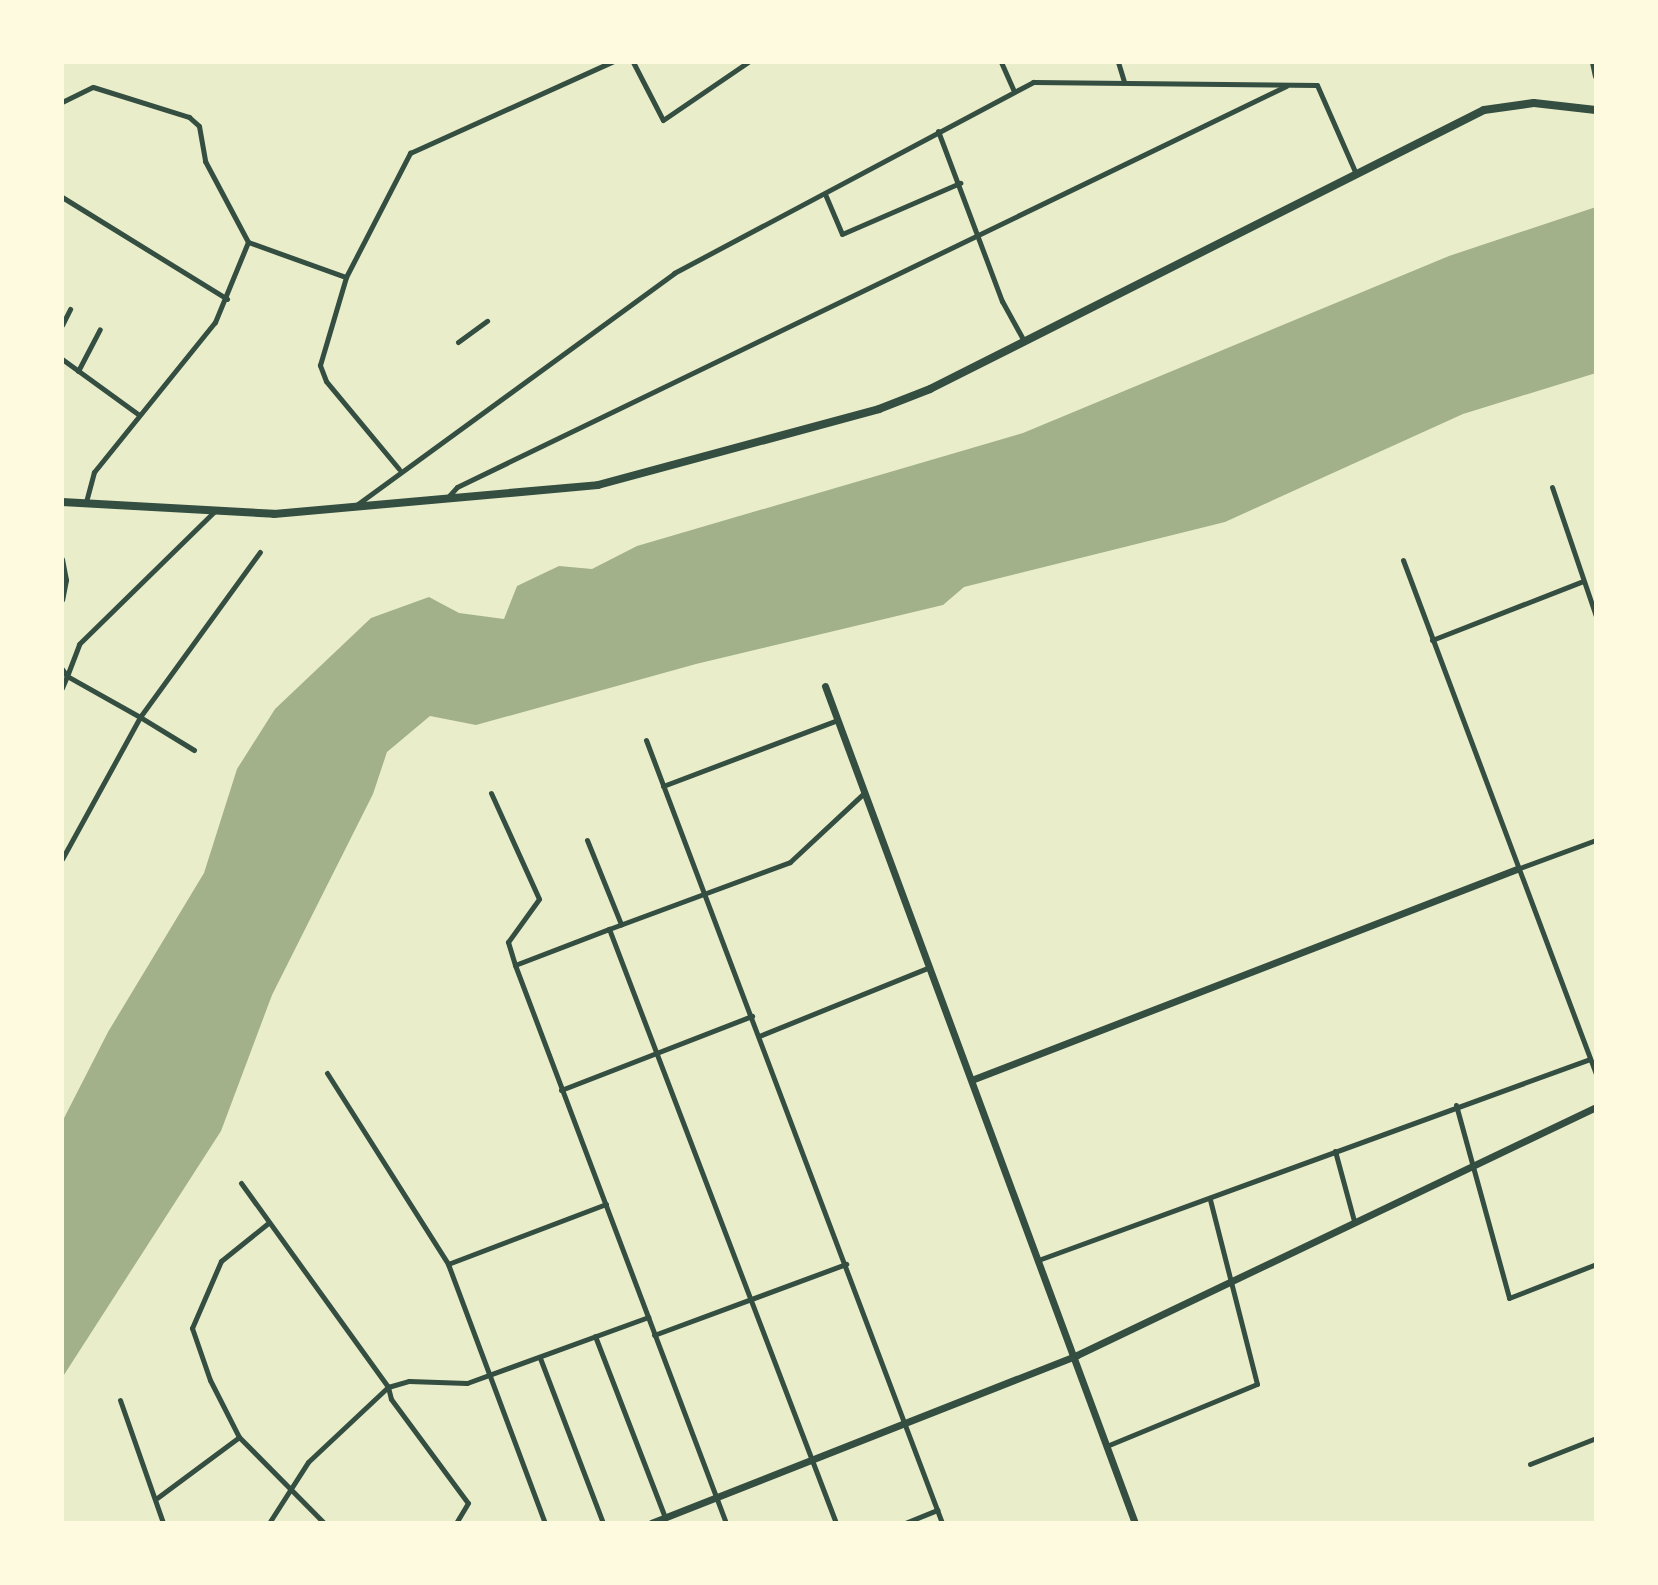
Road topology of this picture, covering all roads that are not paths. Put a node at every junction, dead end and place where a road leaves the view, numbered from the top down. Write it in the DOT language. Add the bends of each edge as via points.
graph roads {
  1 [pos="612,62"];
  2 [pos="633,62"];
  3 [pos="748,62"];
  4 [pos="1001,62"];
  5 [pos="1118,62"];
  6 [pos="1593,62"];
  7 [pos="1596,76"];
  8 [pos="1124,82"];
  9 [pos="1290,84"];
  10 [pos="1013,89"];
  11 [pos="62,102"];
  12 [pos="1596,110"];
  13 [pos="938,131"];
  14 [pos="1356,174"];
  15 [pos="960,183"];
  16 [pos="825,194"];
  17 [pos="62,197"];
  18 [pos="979,233"];
  19 [pos="248,242"];
  20 [pos="346,277"];
  21 [pos="227,299"];
  22 [pos="70,309"];
  23 [pos="487,321"];
  24 [pos="62,325"];
  25 [pos="100,329"];
  26 [pos="458,342"];
  27 [pos="1025,342"];
  28 [pos="62,359"];
  29 [pos="78,371"];
  30 [pos="139,415"];
  31 [pos="399,469"];
  32 [pos="1552,487"];
  33 [pos="448,498"];
  34 [pos="62,502"];
  35 [pos="86,502"];
  36 [pos="354,507"];
  37 [pos="215,510"];
  38 [pos="260,552"];
  39 [pos="62,559"];
  40 [pos="1403,560"];
  41 [pos="1583,581"];
  42 [pos="62,600"];
  43 [pos="1596,616"];
  44 [pos="1432,640"];
  45 [pos="62,669"];
  46 [pos="67,676"];
  47 [pos="825,686"];
  48 [pos="62,688"];
  49 [pos="140,717"];
  50 [pos="838,720"];
  51 [pos="646,740"];
  52 [pos="194,750"];
  53 [pos="663,786"];
  54 [pos="491,793"];
  55 [pos="865,793"];
  56 [pos="587,840"];
  57 [pos="1594,841"];
  58 [pos="1596,850"];
  59 [pos="62,859"];
  60 [pos="1517,869"];
  61 [pos="703,893"];
  62 [pos="621,924"];
  63 [pos="609,929"];
  64 [pos="515,965"];
  65 [pos="931,966"];
  66 [pos="752,1016"];
  67 [pos="759,1036"];
  68 [pos="656,1054"];
  69 [pos="1590,1059"];
  70 [pos="327,1073"];
  71 [pos="1596,1074"];
  72 [pos="974,1079"];
  73 [pos="561,1090"];
  74 [pos="1456,1105"];
  75 [pos="1596,1107"];
  76 [pos="1335,1151"];
  77 [pos="1473,1163"];
  78 [pos="241,1183"];
  79 [pos="1210,1199"];
  80 [pos="606,1204"];
  81 [pos="1354,1221"];
  82 [pos="267,1224"];
  83 [pos="1041,1259"];
  84 [pos="448,1264"];
  85 [pos="846,1264"];
  86 [pos="1596,1264"];
  87 [pos="1229,1281"];
  88 [pos="750,1301"];
  89 [pos="648,1317"];
  90 [pos="654,1335"];
  91 [pos="595,1336"];
  92 [pos="1077,1355"];
  93 [pos="540,1358"];
  94 [pos="487,1376"];
  95 [pos="388,1387"];
  96 [pos="120,1400"];
  97 [pos="903,1422"];
  98 [pos="239,1437"];
  99 [pos="1596,1438"];
  100 [pos="1109,1445"];
  101 [pos="810,1460"];
  102 [pos="1530,1464"];
  103 [pos="292,1487"];
  104 [pos="717,1496"];
  105 [pos="157,1498"];
  106 [pos="937,1510"];
  107 [pos="665,1517"];
  108 [pos="163,1523"];
  109 [pos="269,1523"];
  110 [pos="324,1523"];
  111 [pos="456,1523"];
  112 [pos="545,1523"];
  113 [pos="603,1523"];
  114 [pos="651,1523"];
  115 [pos="726,1523"];
  116 [pos="836,1523"];
  117 [pos="905,1523"];
  118 [pos="942,1523"];
  119 [pos="1135,1523"];
  1 -- 20 [label="street" via="410,153"];
  2 -- 3 [label="street" via="663,120"];
  4 -- 10 [label="street"];
  5 -- 8 [label="street"];
  6 -- 7 [label="street"];
  8 -- 9 [label="street"];
  8 -- 10 [label="street" via="1033,82"];
  9 -- 14 [label="street" via="1317,85"];
  9 -- 18 [label="street"];
  10 -- 13 [label="street"];
  11 -- 19 [label="street" via="93,87 189,117 199,126 205,161"];
  12 -- 14 [label="main road" via="1534,103 1484,110"];
  13 -- 15 [label="street"];
  13 -- 16 [label="street"];
  14 -- 27 [label="main road"];
  15 -- 16 [label="street" via="842,234"];
  15 -- 18 [label="street"];
  16 -- 31 [label="street" via="674,273"];
  17 -- 21 [label="street"];
  18 -- 27 [label="street" via="1002,301"];
  18 -- 33 [label="street" via="457,487"];
  19 -- 20 [label="street"];
  19 -- 21 [label="street"];
  20 -- 31 [label="street" via="320,365 326,381"];
  21 -- 30 [label="street" via="215,322"];
  22 -- 24 [label="street"];
  23 -- 26 [label="street"];
  25 -- 29 [label="street"];
  27 -- 33 [label="main road" via="879,409 753,444 598,485"];
  28 -- 29 [label="street"];
  29 -- 30 [label="street"];
  30 -- 35 [label="street" via="94,472"];
  31 -- 36 [label="street"];
  32 -- 41 [label="street"];
  33 -- 36 [label="main road"];
  34 -- 35 [label="main road"];
  35 -- 37 [label="main road"];
  36 -- 37 [label="main road" via="274,514"];
  37 -- 46 [label="street" via="79,644"];
  38 -- 49 [label="street"];
  39 -- 42 [label="street"];
  40 -- 44 [label="street"];
  41 -- 43 [label="street"];
  41 -- 44 [label="street"];
  44 -- 60 [label="street"];
  45 -- 46 [label="street"];
  46 -- 48 [label="street"];
  46 -- 49 [label="street"];
  47 -- 50 [label="street"];
  49 -- 52 [label="street"];
  49 -- 59 [label="street"];
  50 -- 53 [label="street"];
  50 -- 55 [label="street"];
  51 -- 53 [label="street"];
  53 -- 61 [label="street"];
  54 -- 64 [label="street" via="539,899 508,942"];
  55 -- 61 [label="street" via="790,862"];
  55 -- 65 [label="street"];
  56 -- 62 [label="street"];
  57 -- 58 [label="street"];
  57 -- 60 [label="street"];
  60 -- 69 [label="street"];
  60 -- 72 [label="street"];
  61 -- 62 [label="street"];
  61 -- 66 [label="street"];
  62 -- 63 [label="street"];
  63 -- 64 [label="street"];
  63 -- 68 [label="street"];
  64 -- 73 [label="street"];
  65 -- 67 [label="street"];
  65 -- 72 [label="street"];
  66 -- 67 [label="street"];
  66 -- 68 [label="street"];
  67 -- 85 [label="street"];
  68 -- 73 [label="street"];
  68 -- 88 [label="street"];
  69 -- 71 [label="street"];
  69 -- 74 [label="street"];
  70 -- 84 [label="street"];
  72 -- 83 [label="street"];
  73 -- 80 [label="street"];
  74 -- 76 [label="street"];
  74 -- 77 [label="street"];
  75 -- 77 [label="street"];
  76 -- 79 [label="street"];
  76 -- 81 [label="street"];
  77 -- 81 [label="street"];
  77 -- 86 [label="street" via="1509,1298"];
  78 -- 82 [label="street"];
  79 -- 83 [label="street"];
  79 -- 87 [label="street"];
  80 -- 84 [label="street"];
  80 -- 89 [label="street"];
  81 -- 87 [label="street"];
  82 -- 95 [label="street"];
  82 -- 98 [label="street" via="221,1261 192,1328 210,1380"];
  83 -- 92 [label="street"];
  84 -- 94 [label="street"];
  85 -- 88 [label="street"];
  85 -- 97 [label="street"];
  87 -- 92 [label="street"];
  87 -- 100 [label="street" via="1257,1384"];
  88 -- 90 [label="street"];
  88 -- 101 [label="street"];
  89 -- 90 [label="street"];
  89 -- 91 [label="street"];
  90 -- 104 [label="street"];
  91 -- 93 [label="street"];
  91 -- 107 [label="street"];
  92 -- 97 [label="street"];
  92 -- 100 [label="street"];
  93 -- 94 [label="street"];
  93 -- 113 [label="street"];
  94 -- 95 [label="street" via="467,1383 409,1381"];
  94 -- 112 [label="street"];
  95 -- 103 [label="street" via="308,1462"];
  95 -- 111 [label="street" via="391,1399 468,1503"];
  96 -- 105 [label="street"];
  97 -- 101 [label="street"];
  97 -- 106 [label="street"];
  98 -- 103 [label="street"];
  98 -- 105 [label="street"];
  99 -- 102 [label="street"];
  100 -- 119 [label="street"];
  101 -- 104 [label="street"];
  101 -- 116 [label="street"];
  103 -- 109 [label="street"];
  103 -- 110 [label="street"];
  104 -- 107 [label="street"];
  104 -- 115 [label="street"];
  105 -- 108 [label="street" via="154,1506"];
  106 -- 117 [label="street"];
  106 -- 118 [label="street"];
  107 -- 114 [label="street"];
}
